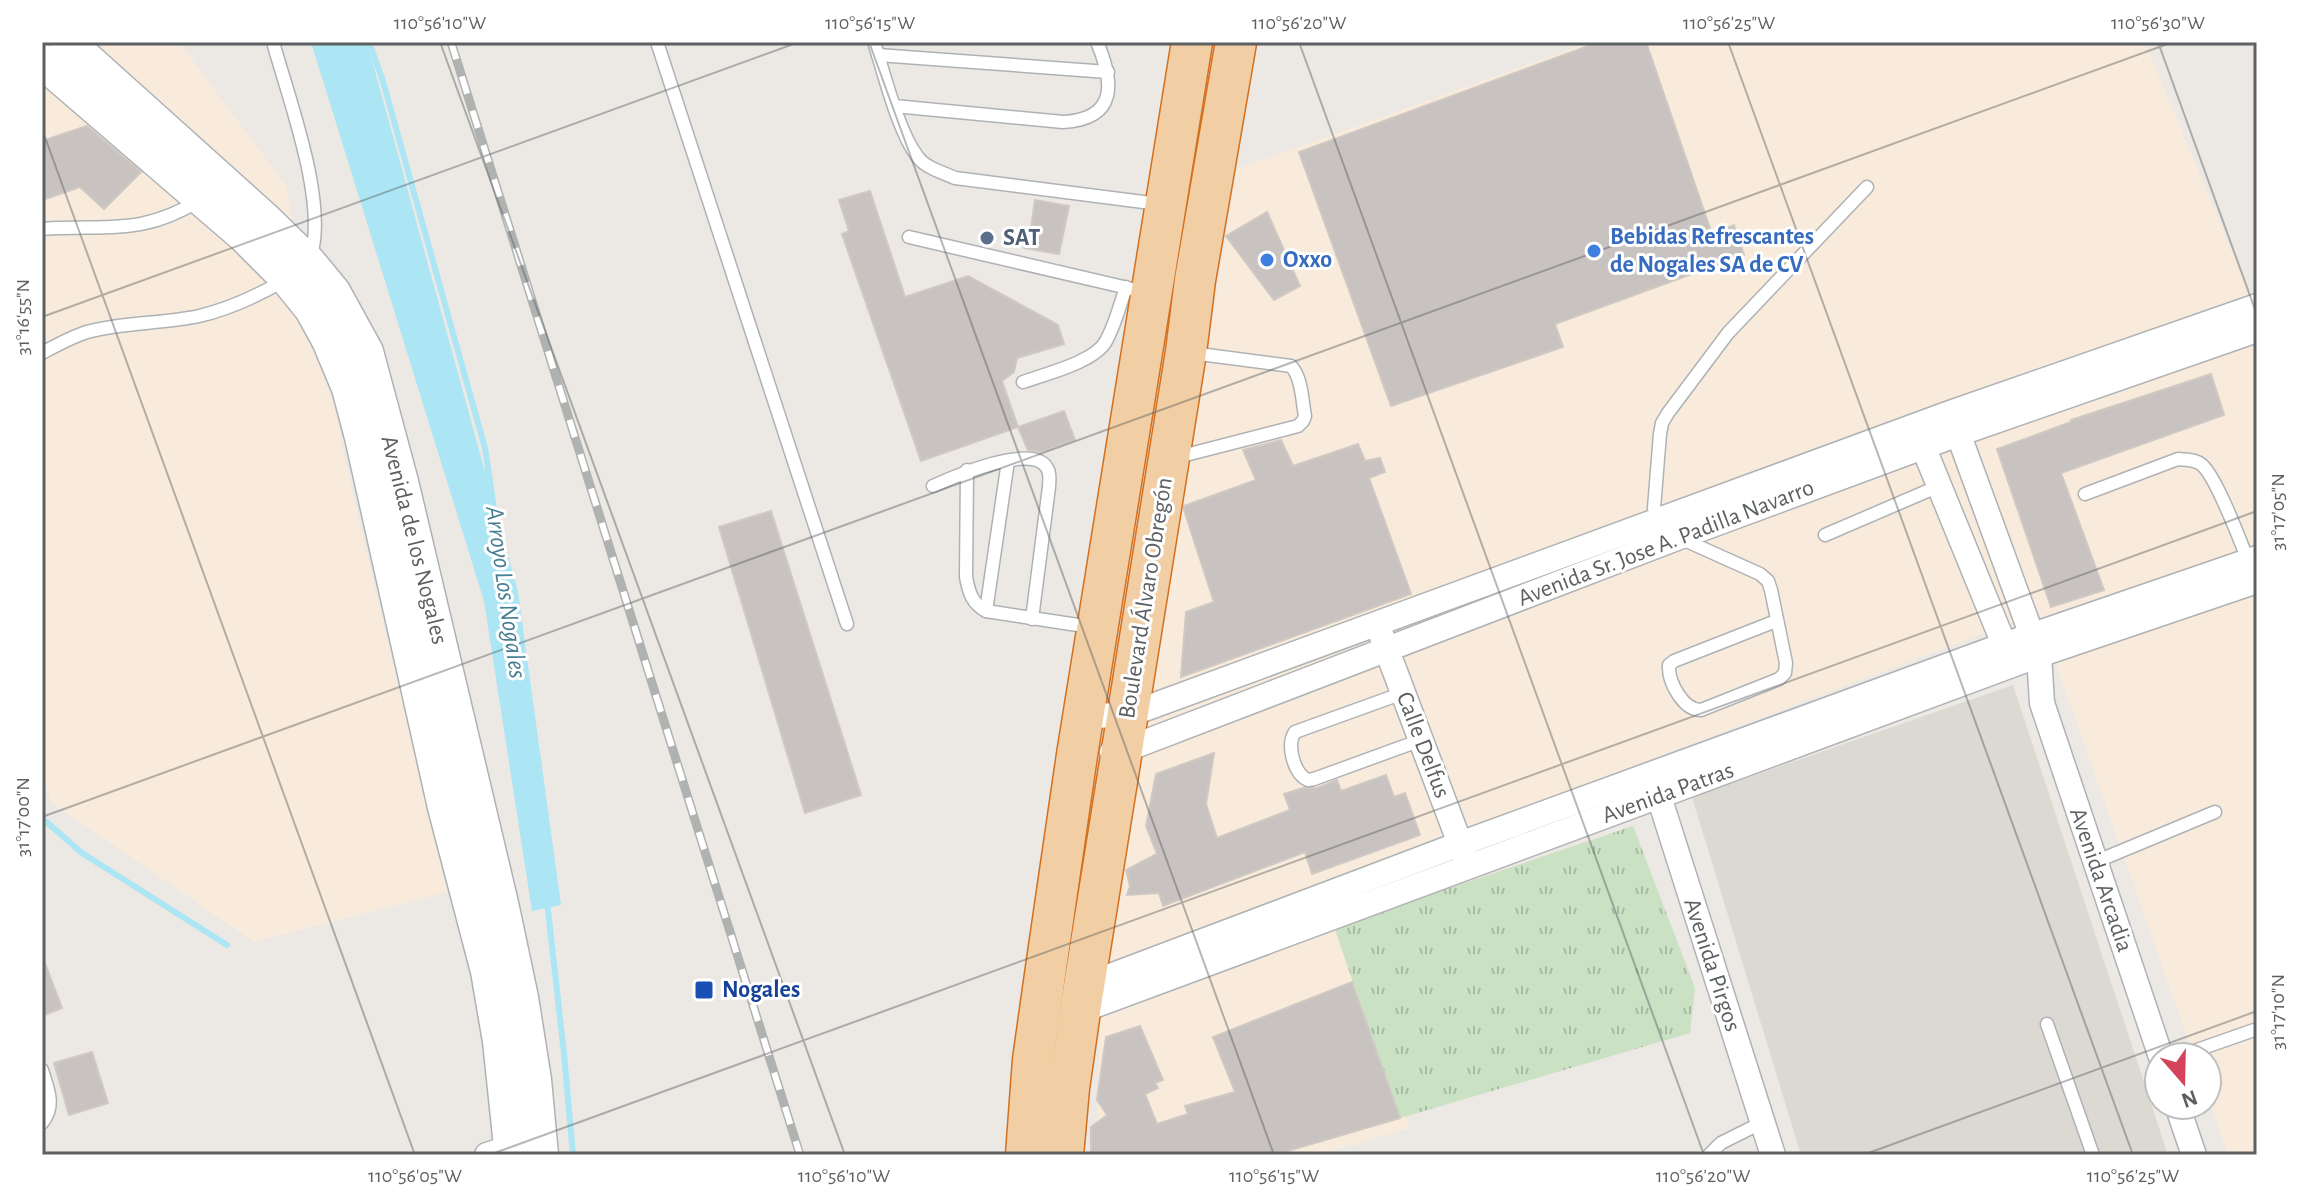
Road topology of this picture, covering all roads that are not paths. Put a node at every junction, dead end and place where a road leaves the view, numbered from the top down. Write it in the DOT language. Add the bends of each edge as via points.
graph roads {
  1 [pos="67,42"];
  2 [pos="273,42"];
  3 [pos="657,42"];
  4 [pos="1097,42"];
  5 [pos="1192,42"];
  6 [pos="1236,42"];
  7 [pos="876,48"];
  8 [pos="42,61"];
  9 [pos="1108,72"];
  10 [pos="894,106"];
  11 [pos="1867,187"];
  12 [pos="202,198"];
  13 [pos="1164,216"];
  14 [pos="42,229"];
  15 [pos="909,237"];
  16 [pos="298,271"];
  17 [pos="1139,290"];
  18 [pos="2257,306"];
  19 [pos="2257,330"];
  20 [pos="1186,352"];
  21 [pos="42,353"];
  22 [pos="1023,382"];
  23 [pos="1954,423"];
  24 [pos="1919,436"];
  25 [pos="1128,444"];
  26 [pos="1167,460"];
  27 [pos="1008,461"];
  28 [pos="967,470"];
  29 [pos="933,486"];
  30 [pos="1939,486"];
  31 [pos="2085,494"];
  32 [pos="1657,521"];
  33 [pos="1825,535"];
  34 [pos="1677,538"];
  35 [pos="2255,570"];
  36 [pos="986,611"];
  37 [pos="1032,619"];
  38 [pos="1776,621"];
  39 [pos="847,624"];
  40 [pos="1377,624"];
  41 [pos="1098,628"];
  42 [pos="2035,646"];
  43 [pos="1387,650"];
  44 [pos="2008,655"];
  45 [pos="1403,693"];
  46 [pos="2042,703"];
  47 [pos="1084,716"];
  48 [pos="1125,733"];
  49 [pos="1421,740"];
  50 [pos="1077,755"];
  51 [pos="1655,785"];
  52 [pos="2215,812"];
  53 [pos="1464,856"];
  54 [pos="2095,862"];
  55 [pos="1082,998"];
  56 [pos="2047,1024"];
  57 [pos="2257,1029"];
  58 [pos="2156,1041"];
  59 [pos="2223,1041"];
  60 [pos="42,1070"];
  61 [pos="2182,1121"];
  62 [pos="1763,1122"];
  63 [pos="42,1123"];
  64 [pos="513,1153"];
  65 [pos="1026,1155"];
  66 [pos="1063,1155"];
  67 [pos="1709,1155"];
  68 [pos="1773,1155"];
  69 [pos="2093,1155"];
  70 [pos="2194,1155"];
  1 -- 16 [label="main road, Avenida de los Nogales" via="254,210"];
  2 -- 16 [label="lane" via="316,215 316,244"];
  3 -- 39 [label="lane"];
  4 -- 9 [label="lane"];
  5 -- 13 [label="highway, Boulevard Álvaro Obregón"];
  6 -- 20 [label="highway, Boulevard Álvaro Obregón"];
  7 -- 9 [label="lane"];
  7 -- 10 [label="lane"];
  8 -- 12 [label="main road, Avenida de los Nogales"];
  9 -- 10 [label="lane" via="1102,109 1076,122"];
  10 -- 13 [label="lane" via="917,158 930,168 955,178"];
  11 -- 32 [label="lane" via="1728,333 1668,413 1660,434"];
  12 -- 14 [label="lane" via="177,214 126,228"];
  12 -- 16 [label="main road, Avenida de los Nogales" via="273,262"];
  13 -- 17 [label="highway, Boulevard Álvaro Obregón"];
  13 -- 20 [label="highway" via="1165,292"];
  15 -- 17 [label="lane"];
  16 -- 21 [label="lane" via="227,308 87,332"];
  16 -- 64 [label="main road, Avenida de los Nogales" via="352,400 488,971"];
  17 -- 22 [label="lane" via="1100,350"];
  17 -- 25 [label="highway, Boulevard Álvaro Obregón"];
  18 -- 23 [label="street, Avenida Sr. Jose A. Padilla Navarro"];
  19 -- 23 [label="street, Avenida Sr. Jose A. Padilla Navarro"];
  20 -- 25 [label="highway" via="1144,404"];
  20 -- 26 [label="highway, Boulevard Álvaro Obregón"];
  20 -- 26 [label="lane" via="1291,366 1305,416 1298,426"];
  23 -- 24 [label="street, Avenida Sr. Jose A. Padilla Navarro"];
  23 -- 42 [label="street, Avenida Arcadia"];
  24 -- 30 [label="street, Avenida Arcadia"];
  24 -- 32 [label="street, Avenida Sr. Jose A. Padilla Navarro"];
  24 -- 34 [label="street, Avenida Sr. Jose A. Padilla Navarro"];
  25 -- 41 [label="highway, Boulevard Álvaro Obregón"];
  26 -- 48 [label="highway, Boulevard Álvaro Obregón"];
  27 -- 28 [label="lane"];
  27 -- 36 [label="lane"];
  27 -- 37 [label="lane" via="1041,461 1049,474"];
  28 -- 29 [label="lane"];
  28 -- 36 [label="lane" via="966,577 971,598"];
  30 -- 33 [label="lane"];
  30 -- 44 [label="street, Avenida Arcadia"];
  31 -- 35 [label="lane" via="2178,459 2200,463"];
  32 -- 34 [label="lane"];
  32 -- 40 [label="street, Avenida Sr. Jose A. Padilla Navarro"];
  34 -- 38 [label="lane" via="1760,574 1768,581"];
  34 -- 43 [label="street, Avenida Sr. Jose A. Padilla Navarro"];
  35 -- 42 [label="street, Avenida Patras"];
  36 -- 37 [label="lane"];
  37 -- 41 [label="lane"];
  38 -- 38 [label="lane" via="1669,665 1686,705 1701,710 1779,679 1786,663"];
  40 -- 43 [label="street, Calle Delfus"];
  40 -- 48 [label="street, Avenida Sr. Jose A. Padilla Navarro"];
  41 -- 47 [label="highway, Boulevard Álvaro Obregón"];
  42 -- 44 [label="street, Avenida Patras"];
  42 -- 46 [label="street, Avenida Arcadia"];
  43 -- 45 [label="street, Calle Delfus"];
  43 -- 48 [label="street, Avenida Sr. Jose A. Padilla Navarro"];
  44 -- 46 [label="street, Avenida Arcadia"];
  44 -- 51 [label="street, Avenida Patras"];
  45 -- 49 [label="street, Calle Delfus"];
  45 -- 49 [label="lane" via="1295,732 1290,745 1300,774 1314,779"];
  46 -- 54 [label="street, Avenida Arcadia"];
  47 -- 48 [label="street, Avenida Sr. Jose A. Padilla Navarro"];
  47 -- 50 [label="highway, Boulevard Álvaro Obregón"];
  48 -- 50 [label="street, Avenida Sr. Jose A. Padilla Navarro"];
  48 -- 55 [label="highway, Boulevard Álvaro Obregón"];
  49 -- 53 [label="street, Calle Delfus"];
  50 -- 65 [label="highway, Boulevard Álvaro Obregón" via="1033,1060"];
  51 -- 53 [label="street, Avenida Patras"];
  51 -- 62 [label="street, Avenida Pirgos"];
  52 -- 54 [label="lane"];
  53 -- 55 [label="street, Avenida Patras"];
  54 -- 58 [label="street, Avenida Arcadia"];
  55 -- 66 [label="highway, Boulevard Álvaro Obregón"];
  56 -- 69 [label="lane"];
  57 -- 59 [label="lane"];
  60 -- 63 [label="lane" via="50,1111"];
  61 -- 70 [label="street"];
  62 -- 67 [label="lane"];
  62 -- 68 [label="street, Avenida Pirgos"];
}
